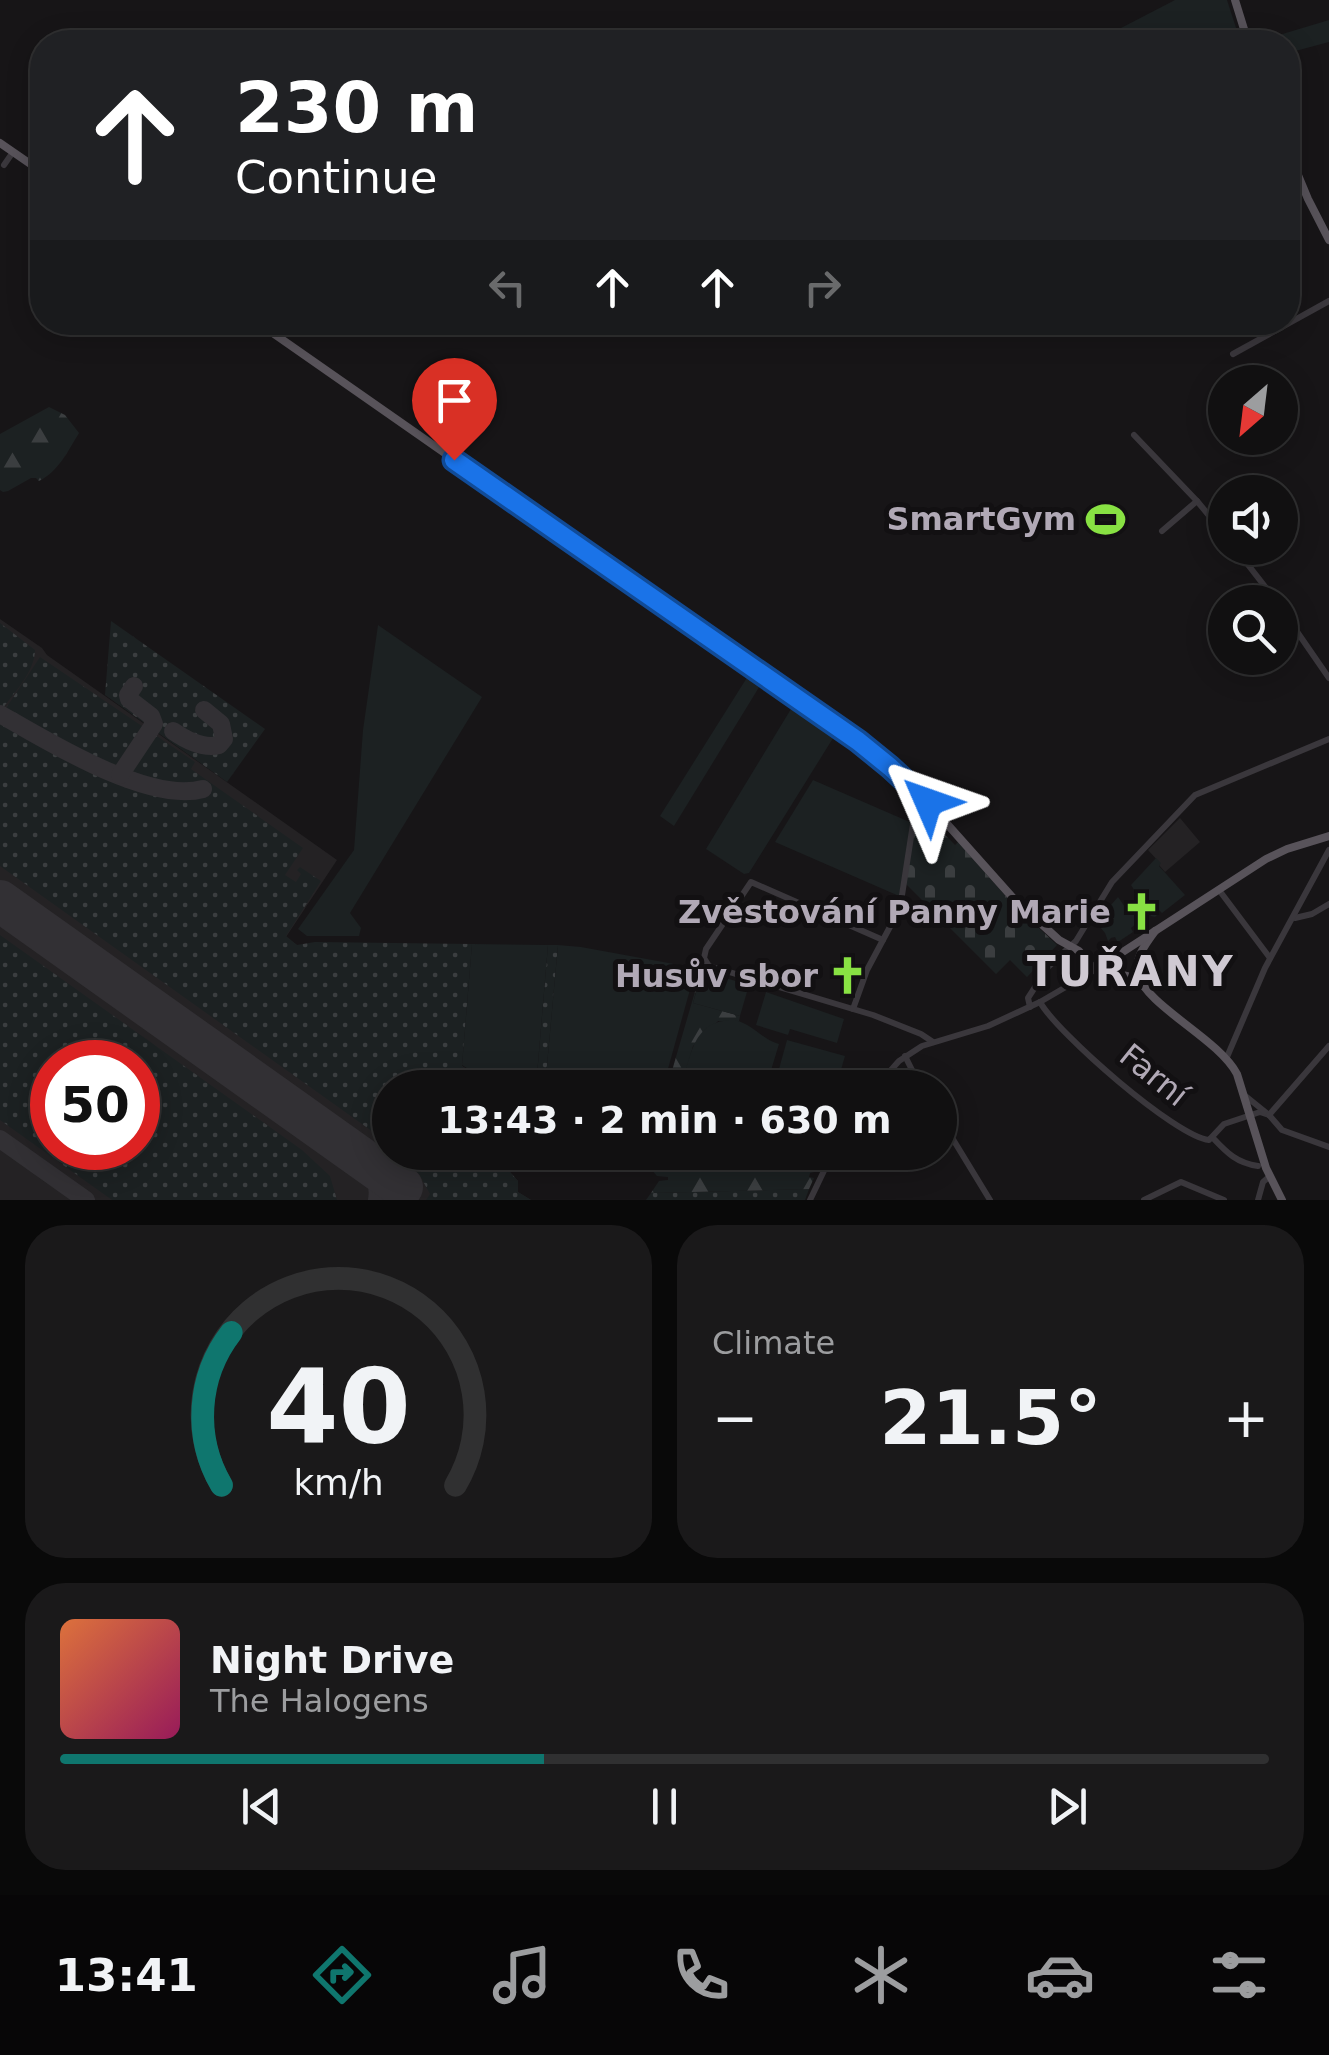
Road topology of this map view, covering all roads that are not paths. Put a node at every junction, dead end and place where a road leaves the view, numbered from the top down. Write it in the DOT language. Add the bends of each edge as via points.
graph roads {
  1 [pos="1235,0"];
  2 [pos="1244,30"];
  3 [pos="0,143"];
  4 [pos="13,152"];
  5 [pos="30,164"];
  6 [pos="4,165"];
  7 [pos="1300,180"];
  8 [pos="1329,240"];
  9 [pos="1329,300"];
  10 [pos="1300,316"];
  11 [pos="276,335"];
  12 [pos="1266,335"];
  13 [pos="1232,354"];
  14 [pos="1134,435"];
  15 [pos="1196,501"];
  16 [pos="1208,515"];
  17 [pos="1162,531"];
  18 [pos="1298,634"];
  19 [pos="1329,678"];
  20 [pos="1329,738"];
  21 [pos="923,797"];
  22 [pos="1329,836"];
  23 [pos="1329,850"];
  24 [pos="1219,890"];
  25 [pos="1329,904"];
  26 [pos="1293,918"];
  27 [pos="1154,931"];
  28 [pos="882,940"];
  29 [pos="1071,946"];
  30 [pos="1270,958"];
  31 [pos="1094,970"];
  32 [pos="1145,987"];
  33 [pos="1040,1002"];
  34 [pos="1030,1007"];
  35 [pos="853,1008"];
  36 [pos="916,1032"];
  37 [pos="934,1042"];
  38 [pos="920,1046"];
  39 [pos="1329,1046"];
  40 [pos="906,1056"];
  41 [pos="1227,1057"];
  42 [pos="892,1070"];
  43 [pos="913,1070"];
  44 [pos="1243,1094"];
  45 [pos="1250,1115"];
  46 [pos="1269,1115"];
  47 [pos="1212,1138"];
  48 [pos="957,1146"];
  49 [pos="1329,1146"];
  50 [pos="824,1170"];
  51 [pos="1264,1170"];
  52 [pos="810,1200"];
  53 [pos="990,1200"];
  54 [pos="1144,1200"];
  55 [pos="1224,1200"];
  56 [pos="1258,1200"];
  57 [pos="1282,1200"];
  1 -- 2 [label="main road"];
  3 -- 4 [label="main road"];
  4 -- 5 [label="main road"];
  4 -- 6 [label="street"];
  7 -- 8 [label="main road"];
  9 -- 10 [label="street"];
  11 -- 21 [label="main road" via="858,741"];
  12 -- 13 [label="street"];
  14 -- 15 [label="street"];
  15 -- 16 [label="street"];
  15 -- 17 [label="street"];
  18 -- 19 [label="street"];
  20 -- 29 [label="street" via="1195,795 1112,882"];
  21 -- 28 [label="street" via="900,908"];
  21 -- 29 [label="main road" via="1013,898"];
  22 -- 24 [label="main road" via="1266,859"];
  23 -- 26 [label="street"];
  24 -- 27 [label="main road"];
  24 -- 30 [label="street"];
  25 -- 26 [label="street"];
  26 -- 30 [label="street"];
  27 -- 31 [label="main road"];
  27 -- 32 [label="main road" via="1138,962"];
  28 -- 35 [label="street"];
  28 -- 35 [label="street" via="751,882 705,950 709,966"];
  29 -- 31 [label="main road"];
  29 -- 34 [label="street" via="1042,974"];
  30 -- 41 [label="street"];
  31 -- 32 [label="main road"];
  31 -- 33 [label="street"];
  32 -- 41 [label="main road"];
  33 -- 34 [label="street"];
  33 -- 47 [label="street, Farní" via="1053,1022 1169,1122"];
  34 -- 37 [label="street"];
  35 -- 36 [label="street"];
  36 -- 37 [label="street"];
  36 -- 38 [label="street"];
  37 -- 38 [label="street"];
  38 -- 40 [label="street"];
  39 -- 46 [label="street"];
  40 -- 42 [label="street"];
  40 -- 43 [label="street"];
  41 -- 44 [label="main road"];
  44 -- 45 [label="main road"];
  44 -- 46 [label="street"];
  45 -- 46 [label="street"];
  45 -- 47 [label="street, Farní" via="1221,1126"];
  45 -- 51 [label="main road"];
  46 -- 49 [label="street" via="1282,1130"];
  47 -- 51 [label="street" via="1236,1160"];
  48 -- 53 [label="street"];
  50 -- 52 [label="street"];
  51 -- 56 [label="street"];
  51 -- 57 [label="main road"];
  54 -- 55 [label="street" via="1182,1182"];
}
